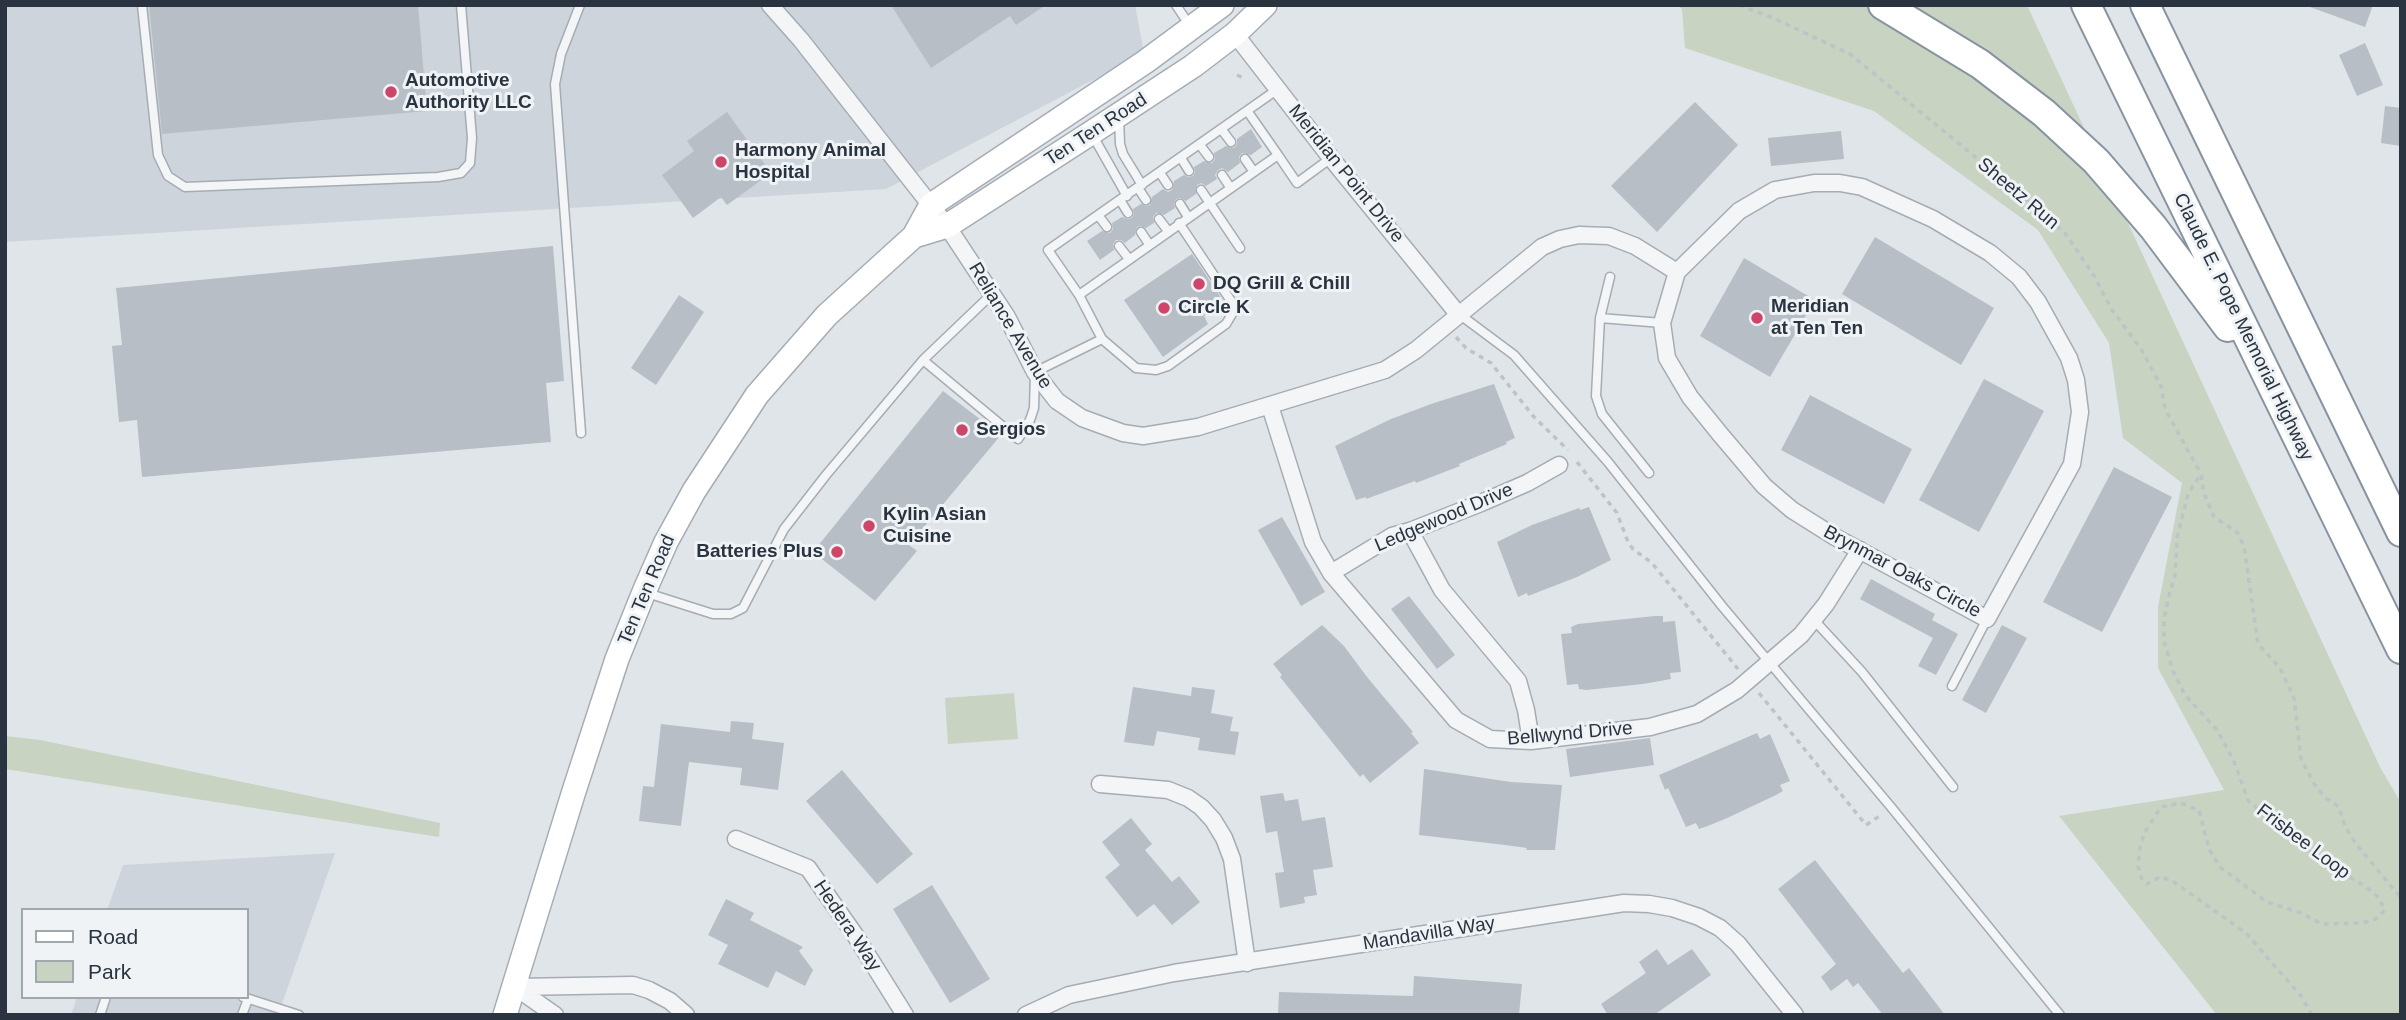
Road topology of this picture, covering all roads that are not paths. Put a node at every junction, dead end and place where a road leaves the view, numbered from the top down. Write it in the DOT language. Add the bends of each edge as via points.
graph roads {
  1 [pos="142,5"];
  2 [pos="461,5"];
  3 [pos="580,5"];
  4 [pos="770,5"];
  5 [pos="1176,5"];
  6 [pos="1222,5"];
  7 [pos="1265,5"];
  8 [pos="1883,5"];
  9 [pos="2087,5"];
  10 [pos="2145,5"];
  11 [pos="1192,28"];
  12 [pos="1235,34"];
  13 [pos="1278,89"];
  14 [pos="1248,112"];
  15 [pos="1119,115"];
  16 [pos="1222,130"];
  17 [pos="1091,133"];
  18 [pos="1231,142"];
  19 [pos="1200,145"];
  20 [pos="1278,155"];
  21 [pos="1209,157"];
  22 [pos="1181,158"];
  23 [pos="1331,158"];
  24 [pos="1245,159"];
  25 [pos="1189,171"];
  26 [pos="1254,172"];
  27 [pos="1160,173"];
  28 [pos="1222,176"];
  29 [pos="1140,186"];
  30 [pos="1168,186"];
  31 [pos="1230,187"];
  32 [pos="1201,190"];
  33 [pos="1123,198"];
  34 [pos="1146,200"];
  35 [pos="1210,202"];
  36 [pos="1180,204"];
  37 [pos="932,205"];
  38 [pos="1128,213"];
  39 [pos="1098,215"];
  40 [pos="1188,217"];
  41 [pos="1159,219"];
  42 [pos="1179,223"];
  43 [pos="947,226"];
  44 [pos="1107,228"];
  45 [pos="1168,231"];
  46 [pos="1141,232"];
  47 [pos="914,236"];
  48 [pos="1149,244"];
  49 [pos="1119,246"];
  50 [pos="1240,248"];
  51 [pos="1129,259"];
  52 [pos="1677,272"];
  53 [pos="1610,277"];
  54 [pos="992,293"];
  55 [pos="1079,295"];
  56 [pos="1458,314"];
  57 [pos="1600,318"];
  58 [pos="1662,323"];
  59 [pos="1102,339"];
  60 [pos="923,360"];
  61 [pos="1035,372"];
  62 [pos="2269,380"];
  63 [pos="1270,406"];
  64 [pos="581,433"];
  65 [pos="1559,465"];
  66 [pos="1649,473"];
  67 [pos="1410,531"];
  68 [pos="2401,532"];
  69 [pos="1860,550"];
  70 [pos="1331,573"];
  71 [pos="644,592"];
  72 [pos="1987,619"];
  73 [pos="1814,621"];
  74 [pos="2401,649"];
  75 [pos="1770,664"];
  76 [pos="1952,686"];
  77 [pos="1531,741"];
  78 [pos="1100,784"];
  79 [pos="1953,787"];
  80 [pos="736,839"];
  81 [pos="1247,963"];
  82 [pos="515,987"];
  83 [pos="248,999"];
  84 [pos="299,1015"];
  85 [pos="505,1015"];
  86 [pos="555,1015"];
  87 [pos="686,1015"];
  88 [pos="905,1015"];
  89 [pos="1026,1015"];
  90 [pos="1795,1015"];
  91 [pos="2060,1015"];
  1 -- 2 [label="lane" via="158,155 168,176 185,187 461,173 470,163 472,138"];
  3 -- 64 [label="lane" via="555,84"];
  4 -- 37 [label="street, Reliance Avenue"];
  5 -- 11 [label="lane"];
  6 -- 11 [label="main road, Ten Ten Road"];
  7 -- 12 [label="main road, Ten Ten Road"];
  8 -- 62 [label="highway" via="1980,64 2096,161 2153,227"];
  9 -- 62 [label="highway, Claude E. Pope Memorial Highway"];
  10 -- 68 [label="highway"];
  11 -- 37 [label="main road, Ten Ten Road"];
  12 -- 13 [label="street, Meridian Point Drive"];
  12 -- 15 [label="main road, Ten Ten Road"];
  13 -- 14 [label="lane"];
  13 -- 23 [label="street, Meridian Point Drive"];
  14 -- 16 [label="lane"];
  14 -- 20 [label="lane"];
  15 -- 17 [label="main road, Ten Ten Road"];
  15 -- 29 [label="lane" via="1120,144"];
  16 -- 18 [label="lane"];
  16 -- 19 [label="lane"];
  17 -- 33 [label="lane"];
  17 -- 43 [label="main road, Ten Ten Road"];
  19 -- 21 [label="lane"];
  19 -- 22 [label="lane"];
  20 -- 23 [label="lane" via="1297,183"];
  20 -- 26 [label="lane"];
  22 -- 25 [label="lane"];
  22 -- 27 [label="lane"];
  23 -- 56 [label="street, Meridian Point Drive"];
  24 -- 26 [label="lane"];
  26 -- 31 [label="lane"];
  27 -- 29 [label="lane"];
  27 -- 30 [label="lane"];
  28 -- 31 [label="lane"];
  29 -- 33 [label="lane"];
  29 -- 34 [label="lane"];
  31 -- 35 [label="lane"];
  32 -- 35 [label="lane"];
  33 -- 38 [label="lane"];
  33 -- 39 [label="lane"];
  35 -- 40 [label="lane"];
  35 -- 50 [label="lane"];
  36 -- 40 [label="lane"];
  37 -- 43 [label="street, Reliance Avenue"];
  37 -- 47 [label="main road, Ten Ten Road"];
  39 -- 44 [label="lane"];
  39 -- 55 [label="lane" via="1048,250"];
  40 -- 42 [label="lane"];
  41 -- 45 [label="lane"];
  42 -- 45 [label="lane"];
  42 -- 59 [label="lane" via="1231,301 1232,314 1226,324 1156,370 1136,368"];
  43 -- 47 [label="main road, Ten Ten Road"];
  43 -- 54 [label="street, Reliance Avenue"];
  45 -- 48 [label="lane"];
  46 -- 48 [label="lane"];
  47 -- 71 [label="main road, Ten Ten Road" via="827,315 757,395 694,491"];
  48 -- 51 [label="lane"];
  49 -- 51 [label="lane"];
  51 -- 55 [label="lane"];
  52 -- 56 [label="street, Reliance Avenue" via="1636,246 1609,236 1579,235 1542,247"];
  52 -- 58 [label="street, Brynmar Oaks Circle"];
  52 -- 72 [label="street, Brynmar Oaks Circle" via="1739,211 1774,190 1840,183 1862,187 1933,219 1990,253 2019,277 2069,358 2080,412 2072,464"];
  53 -- 57 [label="lane"];
  54 -- 60 [label="lane"];
  54 -- 61 [label="street, Reliance Avenue"];
  55 -- 59 [label="lane"];
  56 -- 63 [label="street, Reliance Avenue" via="1385,370"];
  56 -- 75 [label="lane" via="1514,355 1608,462"];
  57 -- 58 [label="lane"];
  57 -- 66 [label="lane" via="1596,396 1602,414"];
  58 -- 69 [label="street, Brynmar Oaks Circle" via="1667,358 1678,378 1764,486 1792,510"];
  59 -- 61 [label="lane"];
  60 -- 61 [label="lane" via="1018,439 1034,408"];
  60 -- 71 [label="lane" via="784,529 743,608 731,614 713,614"];
  61 -- 63 [label="street, Reliance Avenue" via="1069,411 1123,433 1143,436 1172,433"];
  62 -- 74 [label="highway, Claude E. Pope Memorial Highway"];
  63 -- 70 [label="street, Bellwynd Drive" via="1314,542"];
  65 -- 67 [label="street, Ledgewood Drive"];
  67 -- 70 [label="street, Ledgewood Drive" via="1392,536"];
  67 -- 77 [label="street" via="1442,590 1518,681"];
  69 -- 72 [label="street, Brynmar Oaks Circle"];
  69 -- 73 [label="street, Bellwynd Drive"];
  70 -- 77 [label="street, Bellwynd Drive" via="1456,720 1490,739"];
  71 -- 82 [label="main road, Ten Ten Road" via="574,790"];
  72 -- 76 [label="lane"];
  73 -- 75 [label="street, Bellwynd Drive"];
  73 -- 79 [label="lane" via="1862,671"];
  75 -- 77 [label="street, Bellwynd Drive" via="1697,715 1650,727"];
  75 -- 91 [label="lane"];
  78 -- 81 [label="street" via="1168,790 1188,797 1213,820 1232,859"];
  80 -- 88 [label="street, Hedera Way" via="808,868"];
  81 -- 89 [label="street, Mandavilla Way" via="1111,985 1069,995"];
  81 -- 90 [label="street, Mandavilla Way" via="1624,902 1649,904 1699,917 1720,928"];
  82 -- 85 [label="main road, Ten Ten Road"];
  82 -- 86 [label="street"];
  82 -- 87 [label="street" via="633,985 670,1001"];
  83 -- 84 [label="lane"];
}
